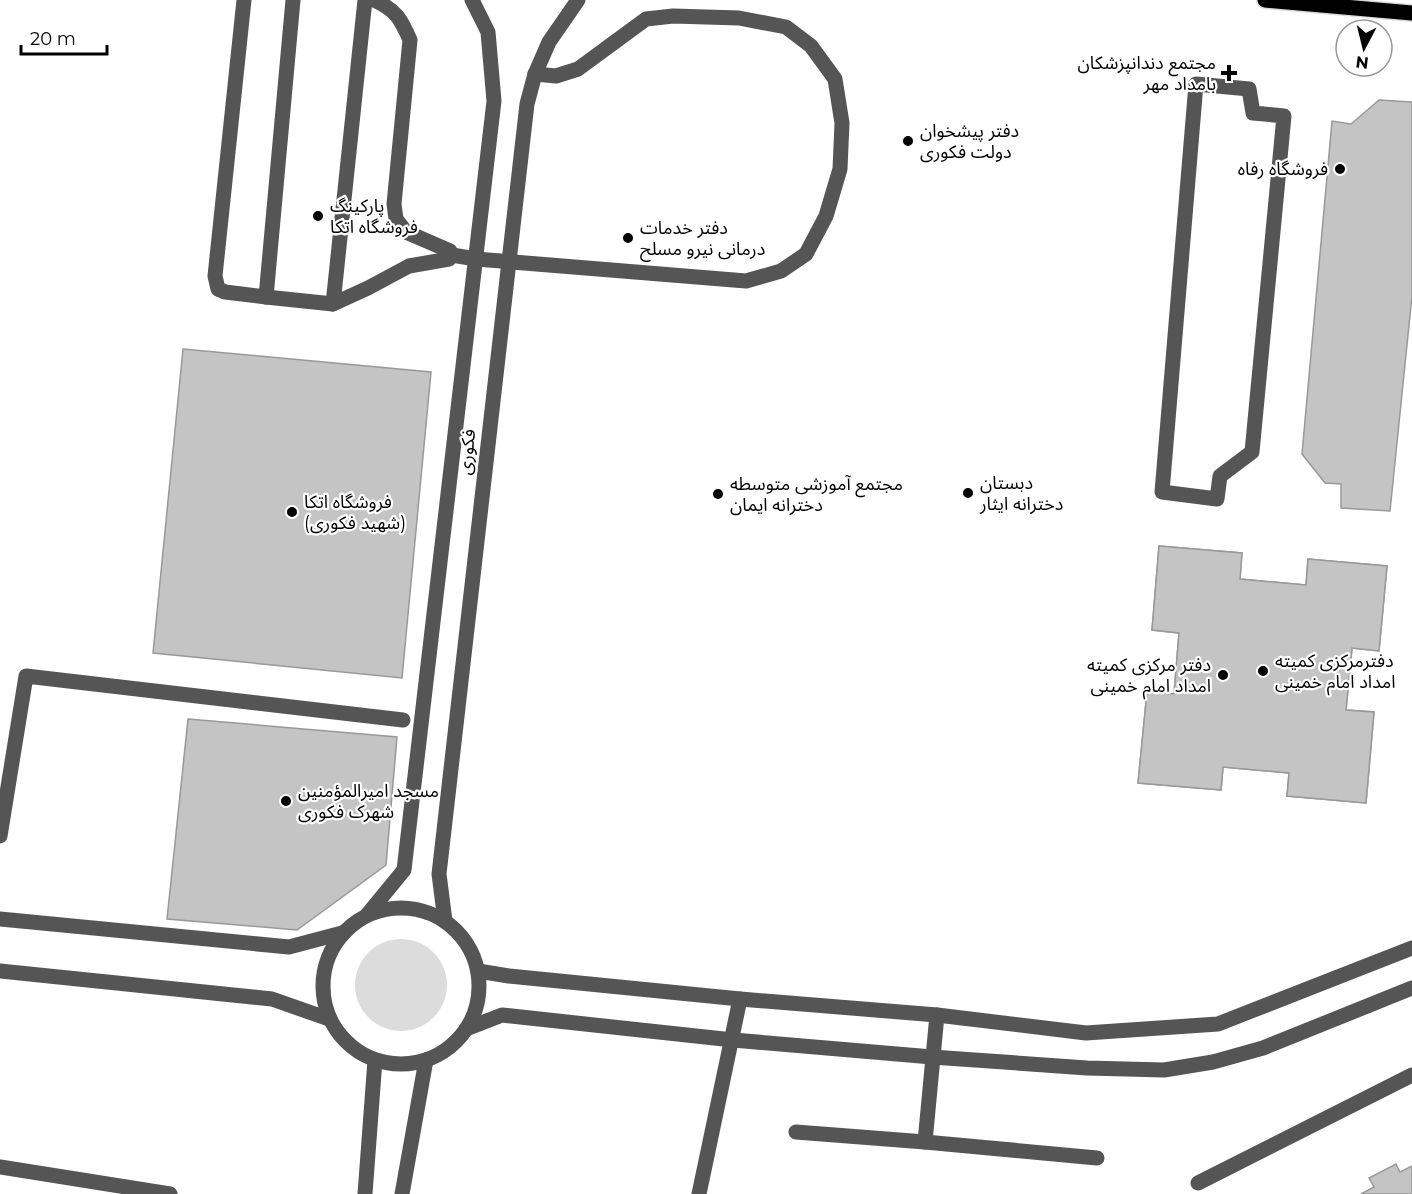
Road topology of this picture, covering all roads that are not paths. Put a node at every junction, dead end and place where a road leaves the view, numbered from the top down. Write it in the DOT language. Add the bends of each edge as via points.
graph roads {
  1 [pos="244,0"];
  2 [pos="293,0"];
  3 [pos="365,0"];
  4 [pos="374,0"];
  5 [pos="472,0"];
  6 [pos="579,0"];
  7 [pos="1264,0"];
  8 [pos="1412,13"];
  9 [pos="535,74"];
  10 [pos="1284,116"];
  11 [pos="452,255"];
  12 [pos="476,259"];
  13 [pos="508,262"];
  14 [pos="266,297"];
  15 [pos="333,304"];
  16 [pos="403,720"];
  17 [pos="0,836"];
  18 [pos="367,915"];
  19 [pos="0,919"];
  20 [pos="445,921"];
  21 [pos="342,933"];
  22 [pos="1412,948"];
  23 [pos="0,971"];
  24 [pos="478,971"];
  25 [pos="1412,988"];
  26 [pos="740,999"];
  27 [pos="937,1015"];
  28 [pos="329,1019"];
  29 [pos="466,1029"];
  30 [pos="733,1040"];
  31 [pos="932,1057"];
  32 [pos="375,1060"];
  33 [pos="426,1060"];
  34 [pos="1412,1075"];
  35 [pos="796,1132"];
  36 [pos="925,1142"];
  37 [pos="1097,1158"];
  38 [pos="0,1167"];
  39 [pos="1198,1183"];
  40 [pos="170,1194"];
  41 [pos="365,1194"];
  42 [pos="402,1194"];
  43 [pos="699,1194"];
  1 -- 14 [label="street" via="215,276 218,289"];
  2 -- 14 [label="street"];
  3 -- 15 [label="street"];
  4 -- 11 [label="street" via="402,20 410,40 394,204 396,219 406,232"];
  5 -- 12 [label="street, فکوری" via="488,32 494,101"];
  6 -- 9 [label="street, فکوری" via="549,42"];
  7 -- 8 [label="main road"];
  9 -- 13 [label="street, فکوری" via="527,104"];
  9 -- 13 [label="street" via="556,76 578,69 646,19 739,18 786,27 811,46 835,79 842,123 840,169 826,216 806,254 781,272 746,281"];
  10 -- 10 [label="street" via="1252,452 1220,476 1217,499 1162,492 1196,84 1249,89 1253,113"];
  11 -- 12 [label="street"];
  11 -- 15 [label="street" via="449,259 409,266"];
  12 -- 13 [label="street"];
  12 -- 18 [label="street, فکوری" via="404,870"];
  13 -- 20 [label="street, فکوری" via="439,874"];
  14 -- 15 [label="street"];
  16 -- 17 [label="street" via="26,676"];
  18 -- 20 [label="street" via="407,908"];
  18 -- 21 [label="street"];
  19 -- 21 [label="street" via="289,947"];
  20 -- 24 [label="street" via="460,934"];
  21 -- 28 [label="street" via="326,959 322,979"];
  22 -- 27 [label="street" via="1218,1024 1086,1033"];
  23 -- 28 [label="street" via="272,999"];
  24 -- 26 [label="street"];
  24 -- 29 [label="street" via="475,1011"];
  25 -- 31 [label="street" via="1263,1048 1164,1070"];
  26 -- 27 [label="street"];
  26 -- 30 [label="street"];
  27 -- 31 [label="street"];
  28 -- 32 [label="street" via="340,1036"];
  29 -- 30 [label="street" via="502,1016"];
  29 -- 33 [label="street" via="441,1053"];
  30 -- 31 [label="street"];
  30 -- 43 [label="street"];
  31 -- 36 [label="street"];
  32 -- 33 [label="street" via="392,1064"];
  32 -- 41 [label="street"];
  33 -- 42 [label="street"];
  34 -- 39 [label="street"];
  35 -- 36 [label="street"];
  36 -- 37 [label="street"];
  38 -- 40 [label="street"];
}
